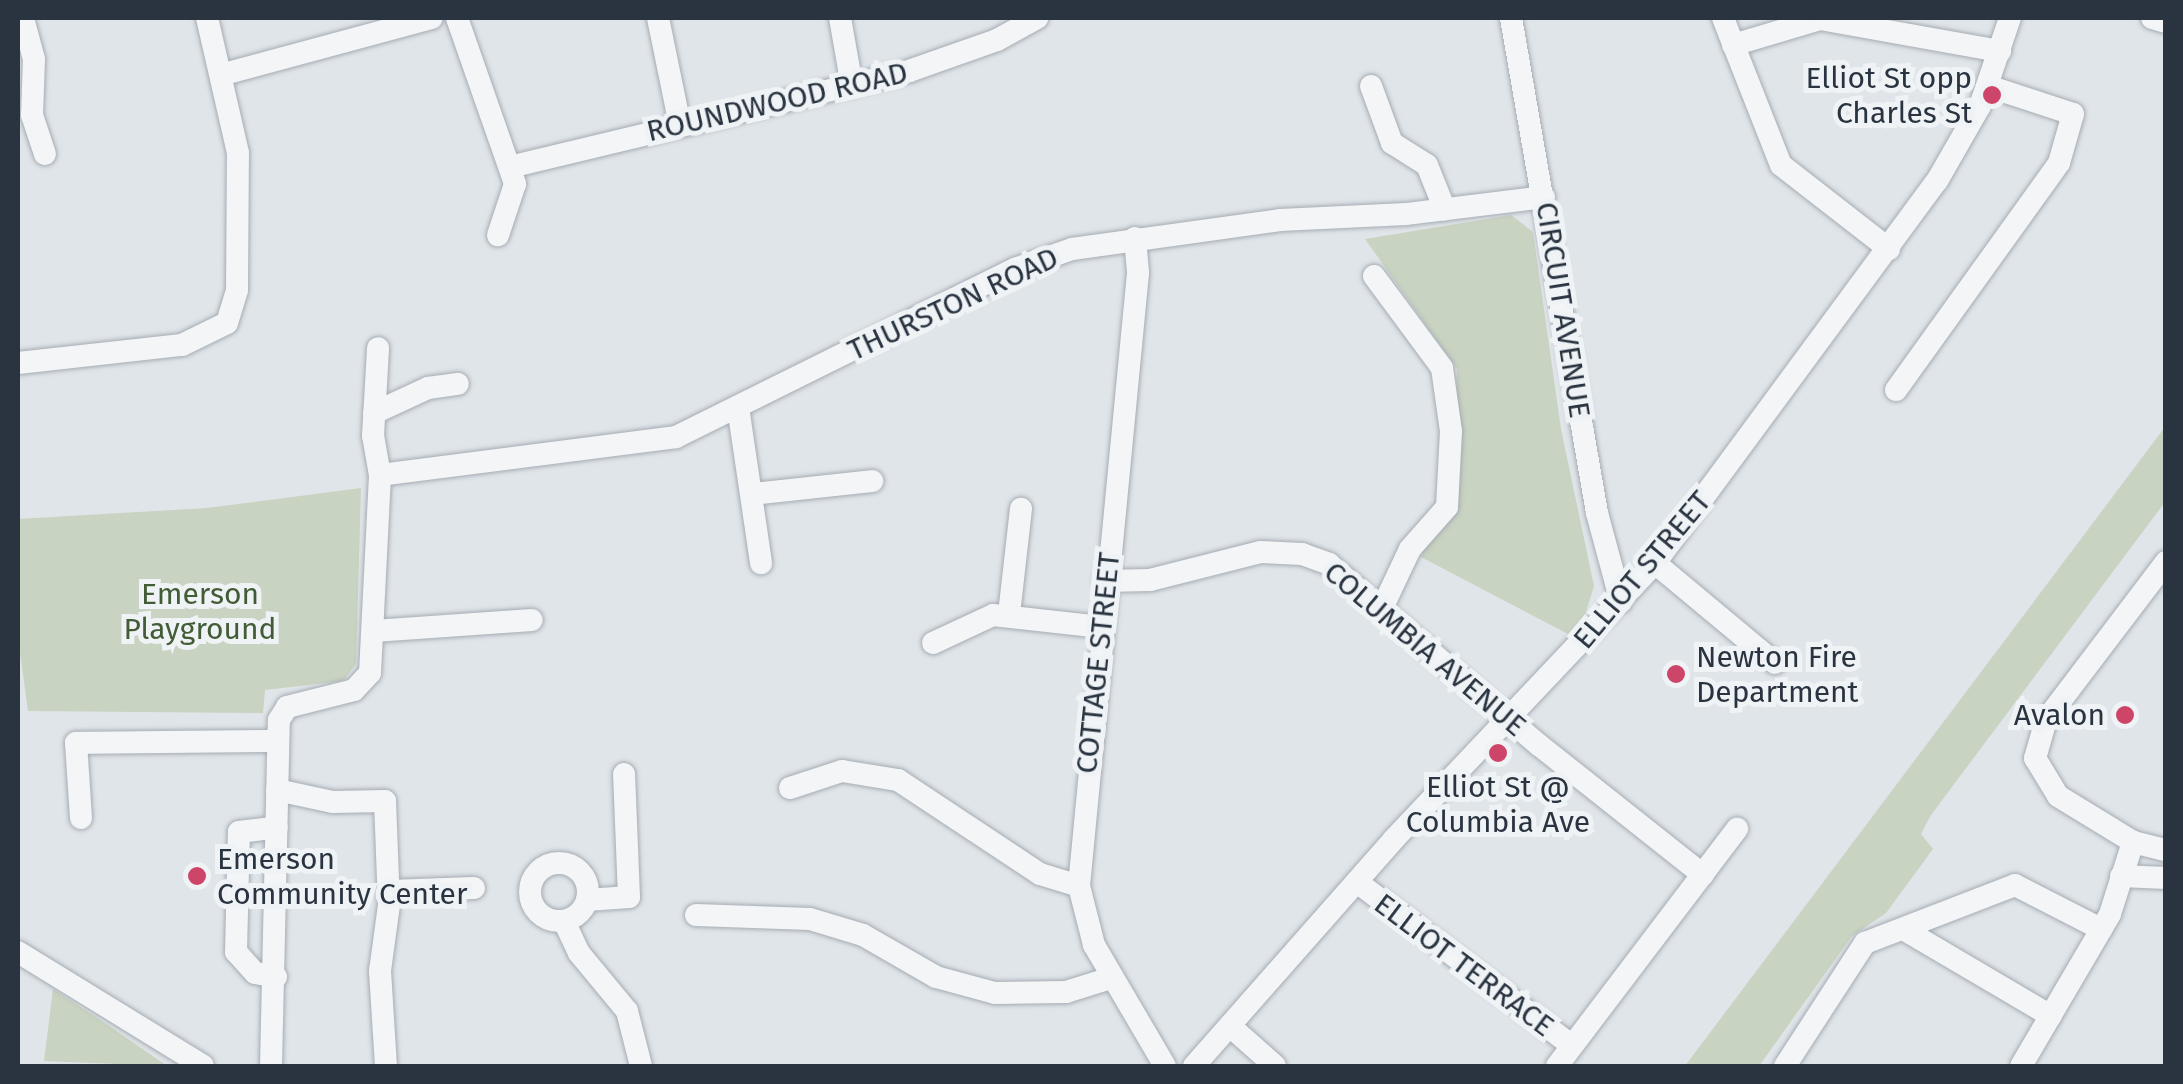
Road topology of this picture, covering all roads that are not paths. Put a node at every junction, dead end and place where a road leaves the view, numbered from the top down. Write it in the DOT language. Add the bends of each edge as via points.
graph roads {
  1 [pos="23,18"];
  2 [pos="207,18"];
  3 [pos="432,18"];
  4 [pos="457,18"];
  5 [pos="658,18"];
  6 [pos="840,18"];
  7 [pos="1036,18"];
  8 [pos="1511,18"];
  9 [pos="1723,18"];
  10 [pos="2010,18"];
  11 [pos="2152,18"];
  12 [pos="2166,22"];
  13 [pos="1733,45"];
  14 [pos="2000,50"];
  15 [pos="224,74"];
  16 [pos="852,86"];
  17 [pos="1371,86"];
  18 [pos="1988,86"];
  19 [pos="680,124"];
  20 [pos="45,154"];
  21 [pos="510,167"];
  22 [pos="1544,196"];
  23 [pos="1444,210"];
  24 [pos="498,235"];
  25 [pos="1135,238"];
  26 [pos="1889,249"];
  27 [pos="1374,276"];
  28 [pos="378,348"];
  29 [pos="18,363"];
  30 [pos="458,384"];
  31 [pos="1896,390"];
  32 [pos="738,407"];
  33 [pos="374,413"];
  34 [pos="380,476"];
  35 [pos="872,482"];
  36 [pos="754,494"];
  37 [pos="1021,509"];
  38 [pos="2166,562"];
  39 [pos="762,563"];
  40 [pos="1656,563"];
  41 [pos="1106,581"];
  42 [pos="1621,602"];
  43 [pos="1383,606"];
  44 [pos="1008,614"];
  45 [pos="532,620"];
  46 [pos="1100,626"];
  47 [pos="374,631"];
  48 [pos="933,643"];
  49 [pos="1774,663"];
  50 [pos="1508,718"];
  51 [pos="278,741"];
  52 [pos="624,774"];
  53 [pos="790,788"];
  54 [pos="277,790"];
  55 [pos="81,818"];
  56 [pos="277,827"];
  57 [pos="1736,829"];
  58 [pos="2133,842"];
  59 [pos="2166,850"];
  60 [pos="1703,875"];
  61 [pos="2121,876"];
  62 [pos="2166,878"];
  63 [pos="1356,882"];
  64 [pos="1079,886"];
  65 [pos="474,888"];
  66 [pos="389,891"];
  67 [pos="588,900"];
  68 [pos="696,915"];
  69 [pos="564,921"];
  70 [pos="2102,929"];
  71 [pos="1905,930"];
  72 [pos="18,952"];
  73 [pos="276,976"];
  74 [pos="1111,978"];
  75 [pos="2051,1016"];
  76 [pos="1230,1026"];
  77 [pos="1572,1046"];
  78 [pos="204,1066"];
  79 [pos="271,1066"];
  80 [pos="386,1066"];
  81 [pos="641,1066"];
  82 [pos="1165,1066"];
  83 [pos="1194,1066"];
  84 [pos="1275,1066"];
  85 [pos="1557,1066"];
  86 [pos="1785,1066"];
  87 [pos="2021,1066"];
  1 -- 20 [label="street" via="34,58 32,115"];
  2 -- 15 [label="street"];
  3 -- 15 [label="street"];
  4 -- 21 [label="street"];
  5 -- 19 [label="street"];
  6 -- 16 [label="street"];
  7 -- 16 [label="street, ROUNDWOOD ROAD" via="969,52"];
  8 -- 22 [label="street, CIRCUIT AVENUE"];
  9 -- 13 [label="street"];
  10 -- 14 [label="street, ELLIOT STREET"];
  11 -- 12 [label="street"];
  13 -- 14 [label="street" via="1820,18"];
  13 -- 26 [label="street" via="1781,165"];
  14 -- 18 [label="street, ELLIOT STREET"];
  15 -- 29 [label="street" via="240,189 237,290 227,323 182,345"];
  16 -- 19 [label="street, ROUNDWOOD ROAD"];
  17 -- 23 [label="street" via="1392,144 1427,165"];
  18 -- 26 [label="street, ELLIOT STREET" via="1950,161"];
  18 -- 31 [label="street" via="2074,114 2064,146 2012,236"];
  19 -- 21 [label="street, ROUNDWOOD ROAD"];
  21 -- 24 [label="street" via="513,201"];
  22 -- 23 [label="street, THURSTON ROAD"];
  22 -- 42 [label="street, CIRCUIT AVENUE" via="1597,513"];
  23 -- 25 [label="street, THURSTON ROAD"];
  25 -- 32 [label="street, THURSTON ROAD" via="1015,269"];
  25 -- 41 [label="street, COTTAGE STREET" via="1138,273"];
  26 -- 40 [label="street, ELLIOT STREET"];
  27 -- 43 [label="street" via="1442,368 1451,431 1446,508 1416,541"];
  28 -- 33 [label="street"];
  30 -- 33 [label="street" via="428,388"];
  32 -- 34 [label="street, THURSTON ROAD" via="665,440"];
  32 -- 36 [label="street"];
  33 -- 34 [label="street"];
  34 -- 47 [label="street"];
  35 -- 36 [label="street"];
  36 -- 39 [label="street"];
  37 -- 44 [label="street"];
  38 -- 58 [label="street" via="2036,742 2036,764 2052,792"];
  40 -- 42 [label="street, ELLIOT STREET"];
  40 -- 49 [label="street"];
  41 -- 43 [label="street, COLUMBIA AVENUE" via="1138,582 1246,554 1288,552 1329,564"];
  41 -- 46 [label="street, COTTAGE STREET"];
  42 -- 50 [label="street, ELLIOT STREET"];
  43 -- 50 [label="street, COLUMBIA AVENUE"];
  44 -- 46 [label="street"];
  44 -- 48 [label="street" via="986,616"];
  45 -- 47 [label="street"];
  46 -- 64 [label="street, COTTAGE STREET"];
  47 -- 51 [label="street" via="366,681 286,706"];
  50 -- 60 [label="street, COLUMBIA AVENUE"];
  50 -- 63 [label="street, ELLIOT STREET"];
  51 -- 54 [label="street"];
  51 -- 55 [label="street" via="76,743"];
  52 -- 67 [label="street" via="629,897"];
  53 -- 64 [label="street" via="842,771 898,780 1040,874"];
  54 -- 56 [label="street"];
  54 -- 66 [label="street" via="333,802 385,801"];
  56 -- 73 [label="street"];
  56 -- 73 [label="street" via="239,832 236,952 255,973"];
  57 -- 60 [label="street"];
  58 -- 59 [label="street"];
  58 -- 61 [label="street"];
  60 -- 77 [label="street"];
  61 -- 62 [label="street"];
  61 -- 70 [label="street"];
  63 -- 76 [label="street, ELLIOT STREET"];
  63 -- 77 [label="street, ELLIOT TERRACE"];
  64 -- 74 [label="street, COTTAGE STREET" via="1083,916"];
  65 -- 66 [label="street"];
  66 -- 80 [label="street" via="380,955"];
  67 -- 69 [label="street"];
  67 -- 69 [label="street" via="587,881 575,867 549,864 537,872 532,902 544,918"];
  68 -- 74 [label="street" via="766,914 828,924 936,976 995,993 1066,992"];
  69 -- 81 [label="street" via="579,953 627,1012"];
  70 -- 71 [label="street" via="2016,884"];
  70 -- 75 [label="street"];
  71 -- 75 [label="street"];
  71 -- 86 [label="street" via="1856,950"];
  72 -- 78 [label="street"];
  73 -- 79 [label="street"];
  74 -- 82 [label="street, COTTAGE STREET"];
  75 -- 87 [label="street"];
  76 -- 83 [label="street, ELLIOT STREET"];
  76 -- 84 [label="street"];
  77 -- 85 [label="street"];
}
